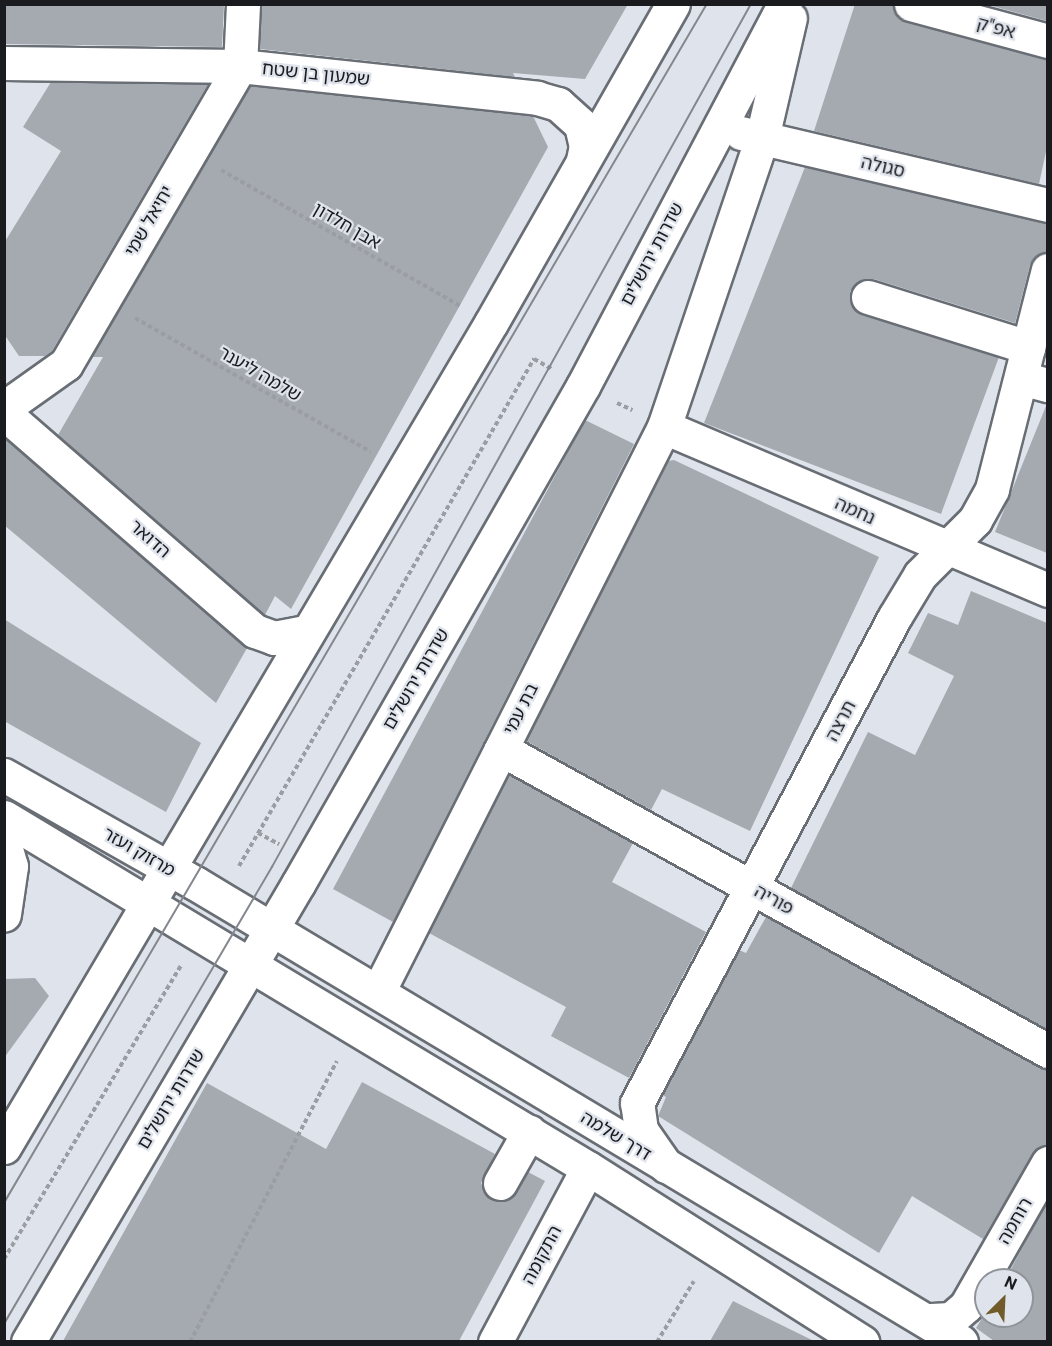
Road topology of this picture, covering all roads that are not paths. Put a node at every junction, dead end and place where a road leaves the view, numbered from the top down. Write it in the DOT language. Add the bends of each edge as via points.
graph roads {
  1 [pos="243,4"];
  2 [pos="673,4"];
  3 [pos="784,4"];
  4 [pos="793,4"];
  5 [pos="911,4"];
  6 [pos="1047,41"];
  7 [pos="4,63"];
  8 [pos="240,66"];
  9 [pos="719,128"];
  10 [pos="762,138"];
  11 [pos="583,160"];
  12 [pos="1047,205"];
  13 [pos="1047,270"];
  14 [pos="868,297"];
  15 [pos="1032,370"];
  16 [pos="4,408"];
  17 [pos="4,413"];
  18 [pos="664,427"];
  19 [pos="946,550"];
  20 [pos="1047,590"];
  21 [pos="305,632"];
  22 [pos="501,749"];
  23 [pos="4,775"];
  24 [pos="4,818"];
  25 [pos="4,842"];
  26 [pos="169,870"];
  27 [pos="753,888"];
  28 [pos="149,904"];
  29 [pos="4,914"];
  30 [pos="271,931"];
  31 [pos="251,964"];
  32 [pos="378,992"];
  33 [pos="1047,1051"];
  34 [pos="529,1132"];
  35 [pos="4,1147"];
  36 [pos="1047,1163"];
  37 [pos="666,1166"];
  38 [pos="588,1168"];
  39 [pos="500,1183"];
  40 [pos="931,1320"];
  41 [pos="28,1341"];
  42 [pos="495,1341"];
  43 [pos="862,1341"];
  44 [pos="961,1341"];
  1 -- 8 [label="street, יחיאל שמי"];
  2 -- 11 [label="street"];
  3 -- 9 [label="street, שדרות ירושלים"];
  4 -- 10 [label="street, בת עמי"];
  5 -- 6 [label="street, אפ\"ק"];
  7 -- 8 [label="street, שמעון בן שטח"];
  8 -- 11 [label="street, שמעון בן שטח" via="537,98 558,104 581,125 586,146"];
  8 -- 16 [label="street, יחיאל שמי" via="66,364"];
  9 -- 10 [label="street, סגולה"];
  9 -- 30 [label="street, שדרות ירושלים" via="583,386"];
  10 -- 12 [label="street, סגולה"];
  10 -- 18 [label="street, בת עמי"];
  11 -- 21 [label="street" via="404,471"];
  13 -- 15 [label="street, תרצה"];
  14 -- 15 [label="street"];
  15 -- 19 [label="street, תרצה" via="992,489 975,520"];
  17 -- 21 [label="street, הדואר" via="255,631 274,638"];
  18 -- 19 [label="street, נחמה"];
  18 -- 22 [label="street, בת עמי"];
  19 -- 20 [label="street, נחמה"];
  19 -- 27 [label="street, תרצה" via="920,575 894,618"];
  21 -- 26 [label="street"];
  22 -- 27 [label="street, פוריה"];
  22 -- 32 [label="street, בת עמי"];
  23 -- 26 [label="street, מרזוק ועזר"];
  24 -- 28 [label="street"];
  25 -- 29 [label="street" via="11,866"];
  26 -- 28 [label="street"];
  26 -- 30 [label="street, מרזוק ועזר"];
  27 -- 33 [label="street, פוריה"];
  27 -- 37 [label="street, תרצה" via="638,1103 641,1130"];
  28 -- 31 [label="street"];
  28 -- 35 [label="street"];
  30 -- 31 [label="street, שדרות ירושלים"];
  30 -- 32 [label="street, דרך שלמה"];
  31 -- 34 [label="street"];
  31 -- 41 [label="street, שדרות ירושלים"];
  32 -- 37 [label="street, דרך שלמה"];
  34 -- 38 [label="street"];
  34 -- 39 [label="street"];
  36 -- 40 [label="street, רוחמה" via="966,1306 951,1319"];
  37 -- 40 [label="street, דרך שלמה"];
  38 -- 42 [label="street, התקומה"];
  38 -- 43 [label="street"];
  40 -- 44 [label="street, דרך שלמה"];
}
